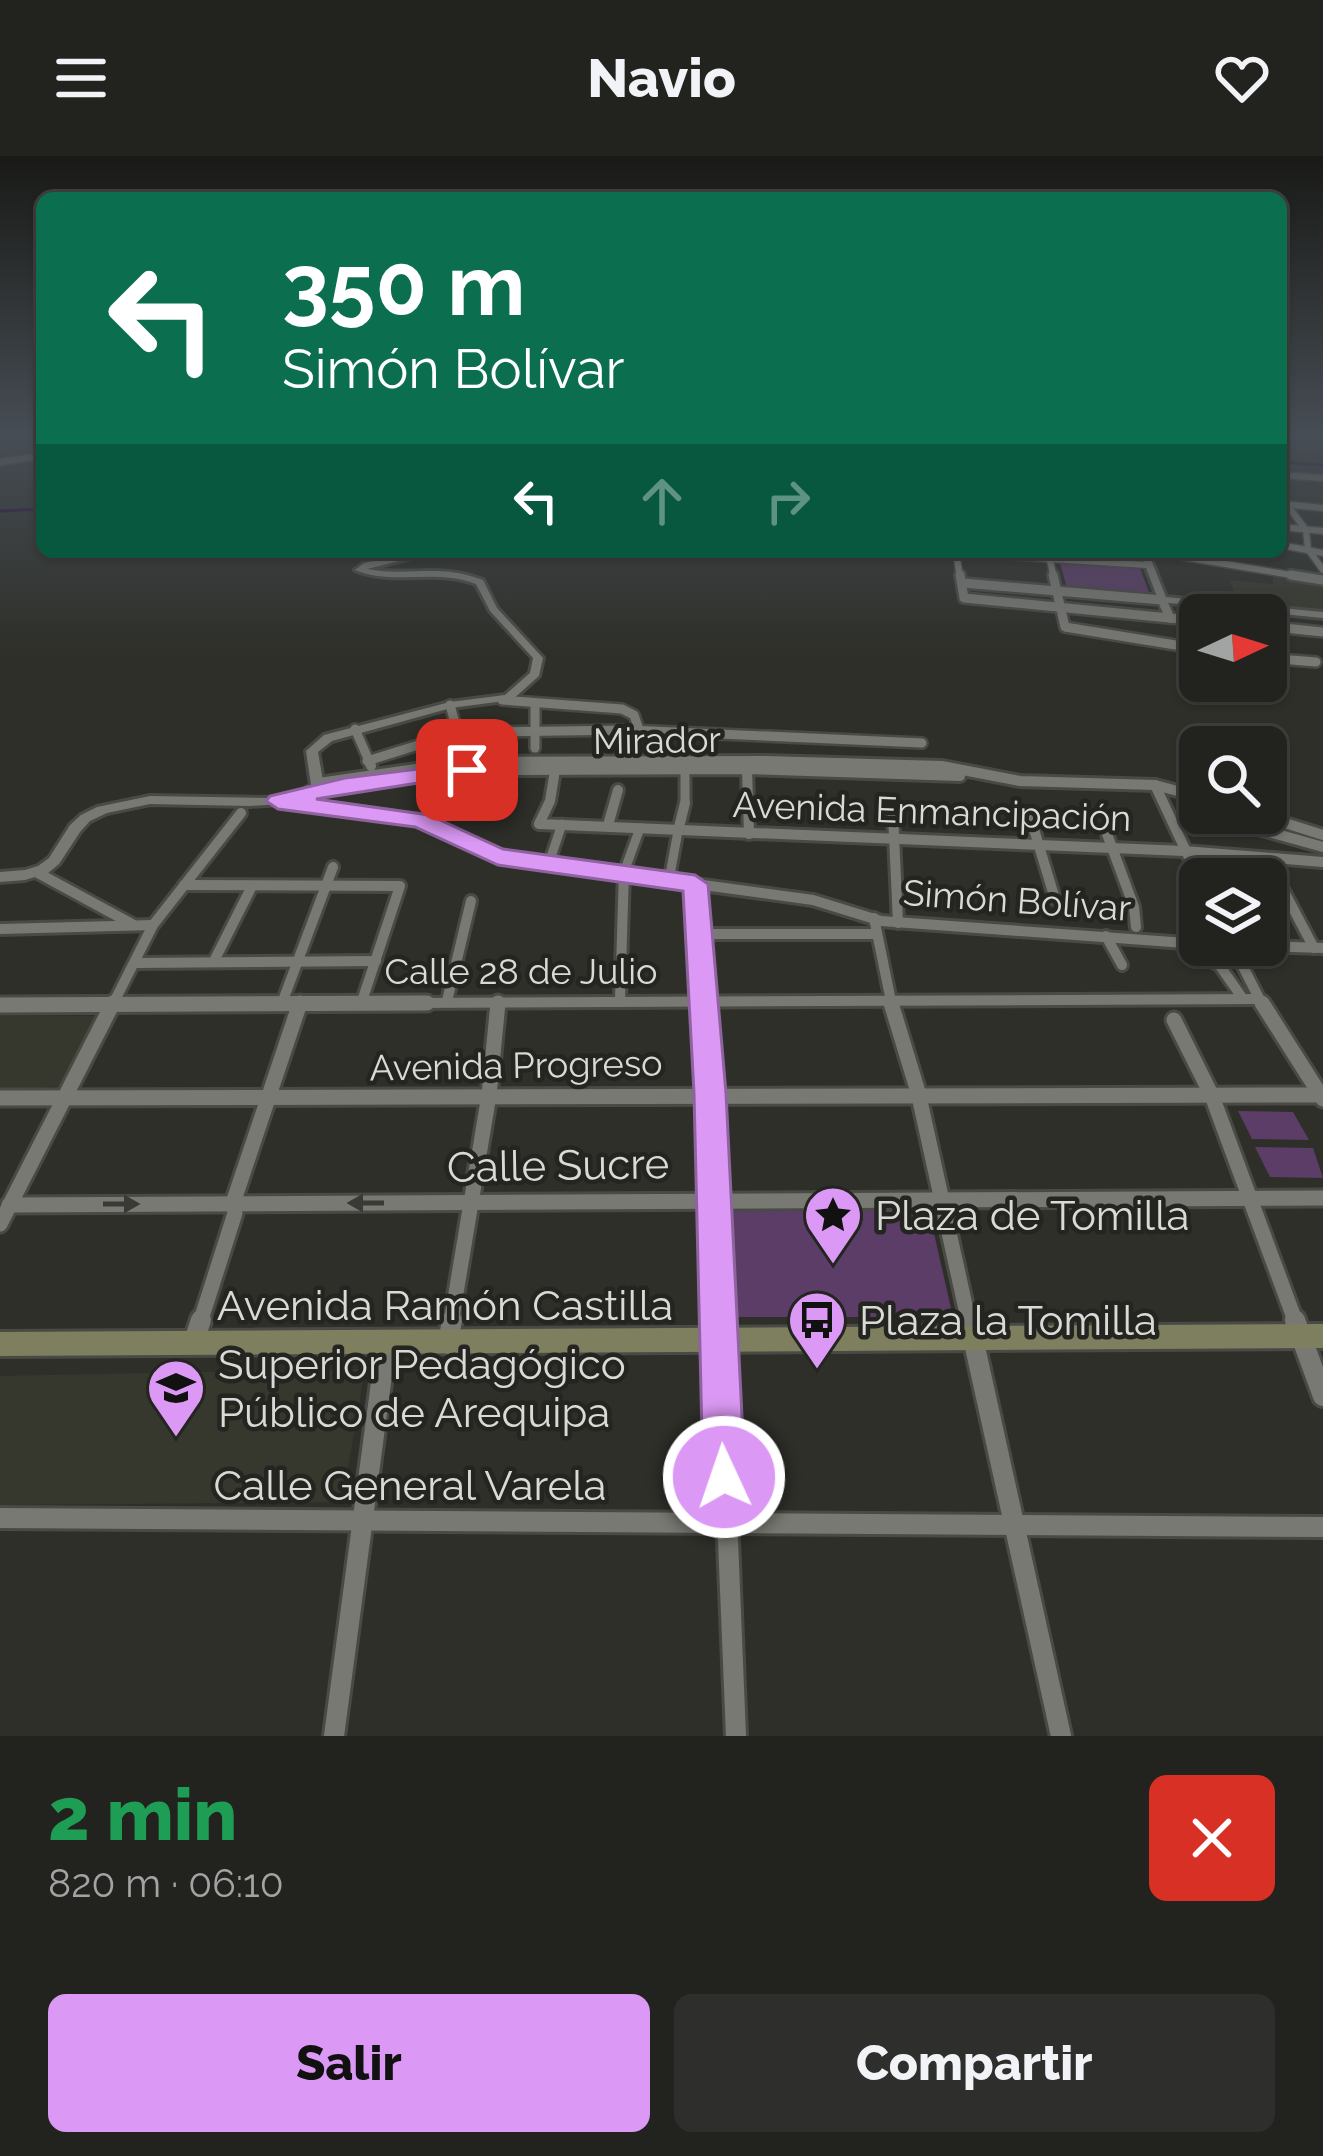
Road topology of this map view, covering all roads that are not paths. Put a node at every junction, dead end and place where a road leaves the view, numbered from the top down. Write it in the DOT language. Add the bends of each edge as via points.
graph roads {
  1 [pos="1287,508"];
  2 [pos="1287,528"];
  3 [pos="1306,530"];
  4 [pos="1323,531"];
  5 [pos="1287,546"];
  6 [pos="1308,549"];
  7 [pos="1323,553"];
  8 [pos="407,558"];
  9 [pos="957,558"];
  10 [pos="1050,558"];
  11 [pos="1078,558"];
  12 [pos="1145,558"];
  13 [pos="1184,558"];
  14 [pos="1203,558"];
  15 [pos="1257,558"];
  16 [pos="1205,562"];
  17 [pos="1147,565"];
  18 [pos="1323,570"];
  19 [pos="1263,572"];
  20 [pos="1323,580"];
  21 [pos="963,583"];
  22 [pos="1058,591"];
  23 [pos="1162,600"];
  24 [pos="1062,608"];
  25 [pos="1294,612"];
  26 [pos="1323,614"];
  27 [pos="1170,618"];
  28 [pos="1179,619"];
  29 [pos="1287,628"];
  30 [pos="1304,630"];
  31 [pos="1323,632"];
  32 [pos="1179,646"];
  33 [pos="1287,660"];
  34 [pos="1316,662"];
  35 [pos="502,700"];
  36 [pos="535,704"];
  37 [pos="450,705"];
  38 [pos="355,729"];
  39 [pos="536,730"];
  40 [pos="639,730"];
  41 [pos="458,734"];
  42 [pos="922,743"];
  43 [pos="535,748"];
  44 [pos="367,761"];
  45 [pos="685,769"];
  46 [pos="747,769"];
  47 [pos="555,770"];
  48 [pos="374,777"];
  49 [pos="1001,778"];
  50 [pos="1155,784"];
  51 [pos="317,787"];
  52 [pos="618,790"];
  53 [pos="1179,790"];
  54 [pos="278,801"];
  55 [pos="685,803"];
  56 [pos="242,813"];
  57 [pos="893,814"];
  58 [pos="1030,816"];
  59 [pos="562,824"];
  60 [pos="1287,824"];
  61 [pos="608,825"];
  62 [pos="640,827"];
  63 [pos="678,831"];
  64 [pos="749,834"];
  65 [pos="1274,834"];
  66 [pos="1323,835"];
  67 [pos="894,841"];
  68 [pos="1109,841"];
  69 [pos="1038,847"];
  70 [pos="1323,847"];
  71 [pos="1184,851"];
  72 [pos="1188,858"];
  73 [pos="1257,858"];
  74 [pos="1287,860"];
  75 [pos="1323,862"];
  76 [pos="549,863"];
  77 [pos="332,867"];
  78 [pos="624,872"];
  79 [pos="38,873"];
  80 [pos="0,877"];
  81 [pos="669,880"];
  82 [pos="695,884"];
  83 [pos="182,885"];
  84 [pos="251,888"];
  85 [pos="326,888"];
  86 [pos="1287,893"];
  87 [pos="1055,899"];
  88 [pos="471,901"];
  89 [pos="898,922"];
  90 [pos="133,925"];
  91 [pos="153,925"];
  92 [pos="875,926"];
  93 [pos="1136,928"];
  94 [pos="0,929"];
  95 [pos="700,934"];
  96 [pos="1106,936"];
  97 [pos="1287,947"];
  98 [pos="1319,948"];
  99 [pos="214,961"];
  100 [pos="295,961"];
  101 [pos="376,961"];
  102 [pos="136,963"];
  103 [pos="1122,965"];
  104 [pos="1242,966"];
  105 [pos="1241,996"];
  106 [pos="1259,999"];
  107 [pos="620,1000"];
  108 [pos="704,1000"];
  109 [pos="362,1001"];
  110 [pos="447,1001"];
  111 [pos="499,1001"];
  112 [pos="300,1003"];
  113 [pos="891,1003"];
  114 [pos="115,1004"];
  115 [pos="282,1004"];
  116 [pos="0,1005"];
  117 [pos="1174,1020"];
  118 [pos="918,1092"];
  119 [pos="710,1093"];
  120 [pos="489,1095"];
  121 [pos="1212,1096"];
  122 [pos="1322,1097"];
  123 [pos="0,1098"];
  124 [pos="270,1098"];
  125 [pos="64,1099"];
  126 [pos="940,1198"];
  127 [pos="1249,1198"];
  128 [pos="1323,1198"];
  129 [pos="711,1199"];
  130 [pos="470,1202"];
  131 [pos="233,1203"];
  132 [pos="10,1205"];
  133 [pos="0,1224"];
  134 [pos="1313,1336"];
  135 [pos="974,1341"];
  136 [pos="718,1342"];
  137 [pos="0,1345"];
  138 [pos="386,1345"];
  139 [pos="448,1345"];
  140 [pos="192,1346"];
  141 [pos="1323,1396"];
  142 [pos="0,1518"];
  143 [pos="364,1521"];
  144 [pos="726,1522"];
  145 [pos="1015,1522"];
  146 [pos="1323,1527"];
  147 [pos="334,1736"];
  148 [pos="736,1736"];
  149 [pos="1061,1736"];
  1 -- 3 [label="street"];
  2 -- 3 [label="street"];
  3 -- 4 [label="street"];
  3 -- 6 [label="street"];
  5 -- 6 [label="street"];
  6 -- 7 [label="street"];
  6 -- 18 [label="street"];
  8 -- 35 [label="street" via="360,570 430,570 480,582 493,609 538,658 529,681"];
  9 -- 21 [label="street"];
  10 -- 22 [label="street"];
  11 -- 17 [label="street"];
  12 -- 17 [label="street"];
  13 -- 16 [label="street"];
  14 -- 16 [label="street"];
  15 -- 19 [label="street"];
  16 -- 19 [label="street"];
  17 -- 23 [label="street"];
  19 -- 20 [label="street"];
  21 -- 22 [label="street"];
  21 -- 24 [label="street" via="964,598"];
  22 -- 23 [label="street"];
  22 -- 24 [label="street"];
  23 -- 25 [label="street"];
  23 -- 27 [label="street"];
  24 -- 27 [label="street"];
  24 -- 32 [label="street" via="1065,627"];
  25 -- 26 [label="street"];
  25 -- 30 [label="street"];
  27 -- 28 [label="street"];
  29 -- 30 [label="street"];
  30 -- 31 [label="street"];
  33 -- 34 [label="street"];
  35 -- 36 [label="street"];
  35 -- 37 [label="street"];
  36 -- 39 [label="street"];
  36 -- 40 [label="street" via="622,709"];
  37 -- 38 [label="street"];
  37 -- 41 [label="street"];
  38 -- 44 [label="street"];
  38 -- 51 [label="street" via="313,748"];
  39 -- 40 [label="street"];
  39 -- 41 [label="street"];
  39 -- 43 [label="street"];
  40 -- 42 [label="street"];
  41 -- 44 [label="street"];
  44 -- 48 [label="street"];
  45 -- 46 [label="street, Mirador"];
  45 -- 47 [label="street, Mirador"];
  45 -- 55 [label="street"];
  46 -- 49 [label="street, Mirador"];
  46 -- 64 [label="street"];
  47 -- 48 [label="street, Mirador"];
  47 -- 59 [label="street, Avenida Enmancipación" via="539,824"];
  48 -- 49 [label="street, Mirador" via="464,762 722,760 935,765"];
  48 -- 51 [label="street, Mirador"];
  49 -- 50 [label="street, Mirador"];
  50 -- 53 [label="street, Mirador"];
  50 -- 71 [label="street"];
  51 -- 54 [label="street"];
  52 -- 61 [label="street"];
  54 -- 76 [label="street, Simón Bolívar" via="421,820 480,851"];
  54 -- 79 [label="street" via="117,805 80,822 59,858"];
  55 -- 63 [label="street"];
  56 -- 83 [label="street"];
  57 -- 67 [label="street"];
  58 -- 69 [label="street"];
  59 -- 61 [label="street, Avenida Enmancipación"];
  59 -- 76 [label="street"];
  60 -- 66 [label="street"];
  61 -- 62 [label="street, Avenida Enmancipación"];
  62 -- 63 [label="street, Avenida Enmancipación"];
  62 -- 78 [label="street"];
  63 -- 64 [label="street, Avenida Enmancipación"];
  63 -- 81 [label="street"];
  64 -- 67 [label="street, Avenida Enmancipación"];
  65 -- 70 [label="street"];
  67 -- 69 [label="street, Avenida Enmancipación"];
  67 -- 89 [label="street"];
  68 -- 69 [label="street, Avenida Enmancipación"];
  68 -- 71 [label="street, Avenida Enmancipación"];
  68 -- 93 [label="street"];
  69 -- 87 [label="street"];
  71 -- 72 [label="street"];
  71 -- 73 [label="street, Avenida Enmancipación"];
  74 -- 75 [label="street, Avenida Enmancipación"];
  76 -- 78 [label="street, Simón Bolívar"];
  77 -- 85 [label="street"];
  78 -- 81 [label="street, Simón Bolívar"];
  78 -- 107 [label="street"];
  79 -- 80 [label="street"];
  79 -- 90 [label="street"];
  81 -- 82 [label="street, Simón Bolívar"];
  82 -- 92 [label="street, Simón Bolívar" via="813,900"];
  82 -- 95 [label="street"];
  83 -- 84 [label="street"];
  83 -- 91 [label="street"];
  84 -- 85 [label="street"];
  84 -- 99 [label="street"];
  85 -- 100 [label="street"];
  85 -- 101 [label="street" via="400,886"];
  86 -- 98 [label="street"];
  88 -- 110 [label="street"];
  89 -- 92 [label="street, Simón Bolívar"];
  89 -- 96 [label="street, Simón Bolívar"];
  90 -- 91 [label="street"];
  90 -- 94 [label="street"];
  91 -- 102 [label="street"];
  92 -- 95 [label="street"];
  92 -- 113 [label="street"];
  95 -- 108 [label="street"];
  96 -- 103 [label="street"];
  96 -- 105 [label="street, Simón Bolívar" via="1194,945"];
  97 -- 98 [label="street"];
  99 -- 100 [label="street"];
  99 -- 102 [label="street"];
  100 -- 101 [label="street"];
  100 -- 115 [label="street"];
  101 -- 109 [label="street"];
  102 -- 114 [label="street"];
  104 -- 106 [label="street"];
  105 -- 106 [label="street, Calle 28 de Julio"];
  105 -- 113 [label="street, Calle 28 de Julio"];
  106 -- 122 [label="street"];
  107 -- 108 [label="street, Calle 28 de Julio"];
  107 -- 111 [label="street, Calle 28 de Julio"];
  108 -- 113 [label="street, Calle 28 de Julio"];
  108 -- 119 [label="street"];
  109 -- 110 [label="street, Calle 28 de Julio"];
  109 -- 112 [label="street, Calle 28 de Julio"];
  110 -- 111 [label="street, Calle 28 de Julio"];
  111 -- 120 [label="street"];
  112 -- 115 [label="street, Calle 28 de Julio"];
  112 -- 124 [label="street"];
  113 -- 118 [label="street"];
  114 -- 115 [label="street, Calle 28 de Julio"];
  114 -- 116 [label="street, Calle 28 de Julio"];
  114 -- 125 [label="street"];
  117 -- 121 [label="street"];
  118 -- 119 [label="street, Avenida Progreso"];
  118 -- 121 [label="street, Avenida Progreso"];
  118 -- 126 [label="street"];
  119 -- 120 [label="street, Avenida Progreso"];
  119 -- 129 [label="street"];
  120 -- 124 [label="street, Avenida Progreso"];
  120 -- 130 [label="street"];
  121 -- 122 [label="street, Avenida Progreso"];
  121 -- 127 [label="street"];
  123 -- 125 [label="street, Avenida Progreso"];
  124 -- 125 [label="street, Avenida Progreso"];
  124 -- 131 [label="street"];
  125 -- 132 [label="street"];
  126 -- 127 [label="street, Calle Sucre"];
  126 -- 129 [label="street, Calle Sucre"];
  126 -- 135 [label="street"];
  127 -- 128 [label="street, Calle Sucre"];
  127 -- 134 [label="street"];
  129 -- 130 [label="street, Calle Sucre"];
  129 -- 136 [label="street"];
  130 -- 131 [label="street, Calle Sucre, one-way"];
  130 -- 139 [label="street"];
  132 -- 131 [label="street, Calle Sucre, one-way"];
  131 -- 140 [label="street"];
  132 -- 133 [label="street"];
  134 -- 135 [label="main road, Avenida Ramón Castilla"];
  134 -- 141 [label="street"];
  135 -- 136 [label="main road, Avenida Ramón Castilla"];
  135 -- 145 [label="street"];
  136 -- 139 [label="main road, Avenida Ramón Castilla"];
  136 -- 144 [label="street"];
  137 -- 140 [label="main road, Avenida Ramón Castilla"];
  138 -- 139 [label="main road, Avenida Ramón Castilla"];
  138 -- 140 [label="main road, Avenida Ramón Castilla"];
  138 -- 143 [label="street"];
  142 -- 143 [label="street, Calle General Varela"];
  143 -- 144 [label="street, Calle General Varela"];
  143 -- 147 [label="street"];
  144 -- 145 [label="street, Calle General Varela"];
  144 -- 148 [label="street"];
  145 -- 146 [label="street, Calle General Varela"];
  145 -- 149 [label="street"];
}
